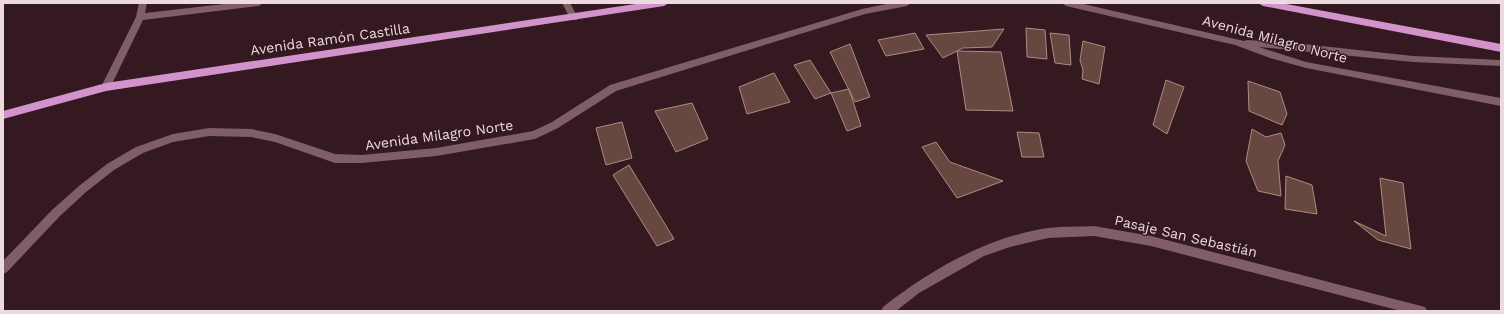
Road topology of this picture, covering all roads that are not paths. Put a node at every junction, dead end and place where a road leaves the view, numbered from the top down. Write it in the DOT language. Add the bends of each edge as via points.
graph roads {
  1 [pos="143,3"];
  2 [pos="259,3"];
  3 [pos="566,3"];
  4 [pos="664,3"];
  5 [pos="907,3"];
  6 [pos="1066,3"];
  7 [pos="1263,3"];
  8 [pos="140,17"];
  9 [pos="574,18"];
  10 [pos="1237,42"];
  11 [pos="1501,48"];
  12 [pos="1501,63"];
  13 [pos="106,87"];
  14 [pos="1501,102"];
  15 [pos="3,115"];
  16 [pos="3,269"];
  17 [pos="887,311"];
  18 [pos="1421,311"];
  1 -- 8 [label="street"];
  2 -- 8 [label="street"];
  3 -- 9 [label="street"];
  4 -- 9 [label="highway, Avenida Ramón Castilla"];
  5 -- 16 [label="street, Avenida Milagro Norte" via="865,11 612,88 549,129 535,135 378,160 335,159 253,133 226,131 187,134 159,141 122,159 85,186"];
  6 -- 10 [label="street, Avenida Milagro Norte"];
  7 -- 11 [label="highway"];
  8 -- 13 [label="street"];
  9 -- 13 [label="highway, Avenida Ramón Castilla"];
  10 -- 12 [label="street" via="1413,59"];
  10 -- 14 [label="street, Avenida Milagro Norte" via="1306,65"];
  13 -- 15 [label="highway, Avenida Ramón Castilla"];
  17 -- 18 [label="street, Pasaje San Sebastián" via="915,289 980,253 1010,242 1048,233 1094,231 1151,241"];
}
